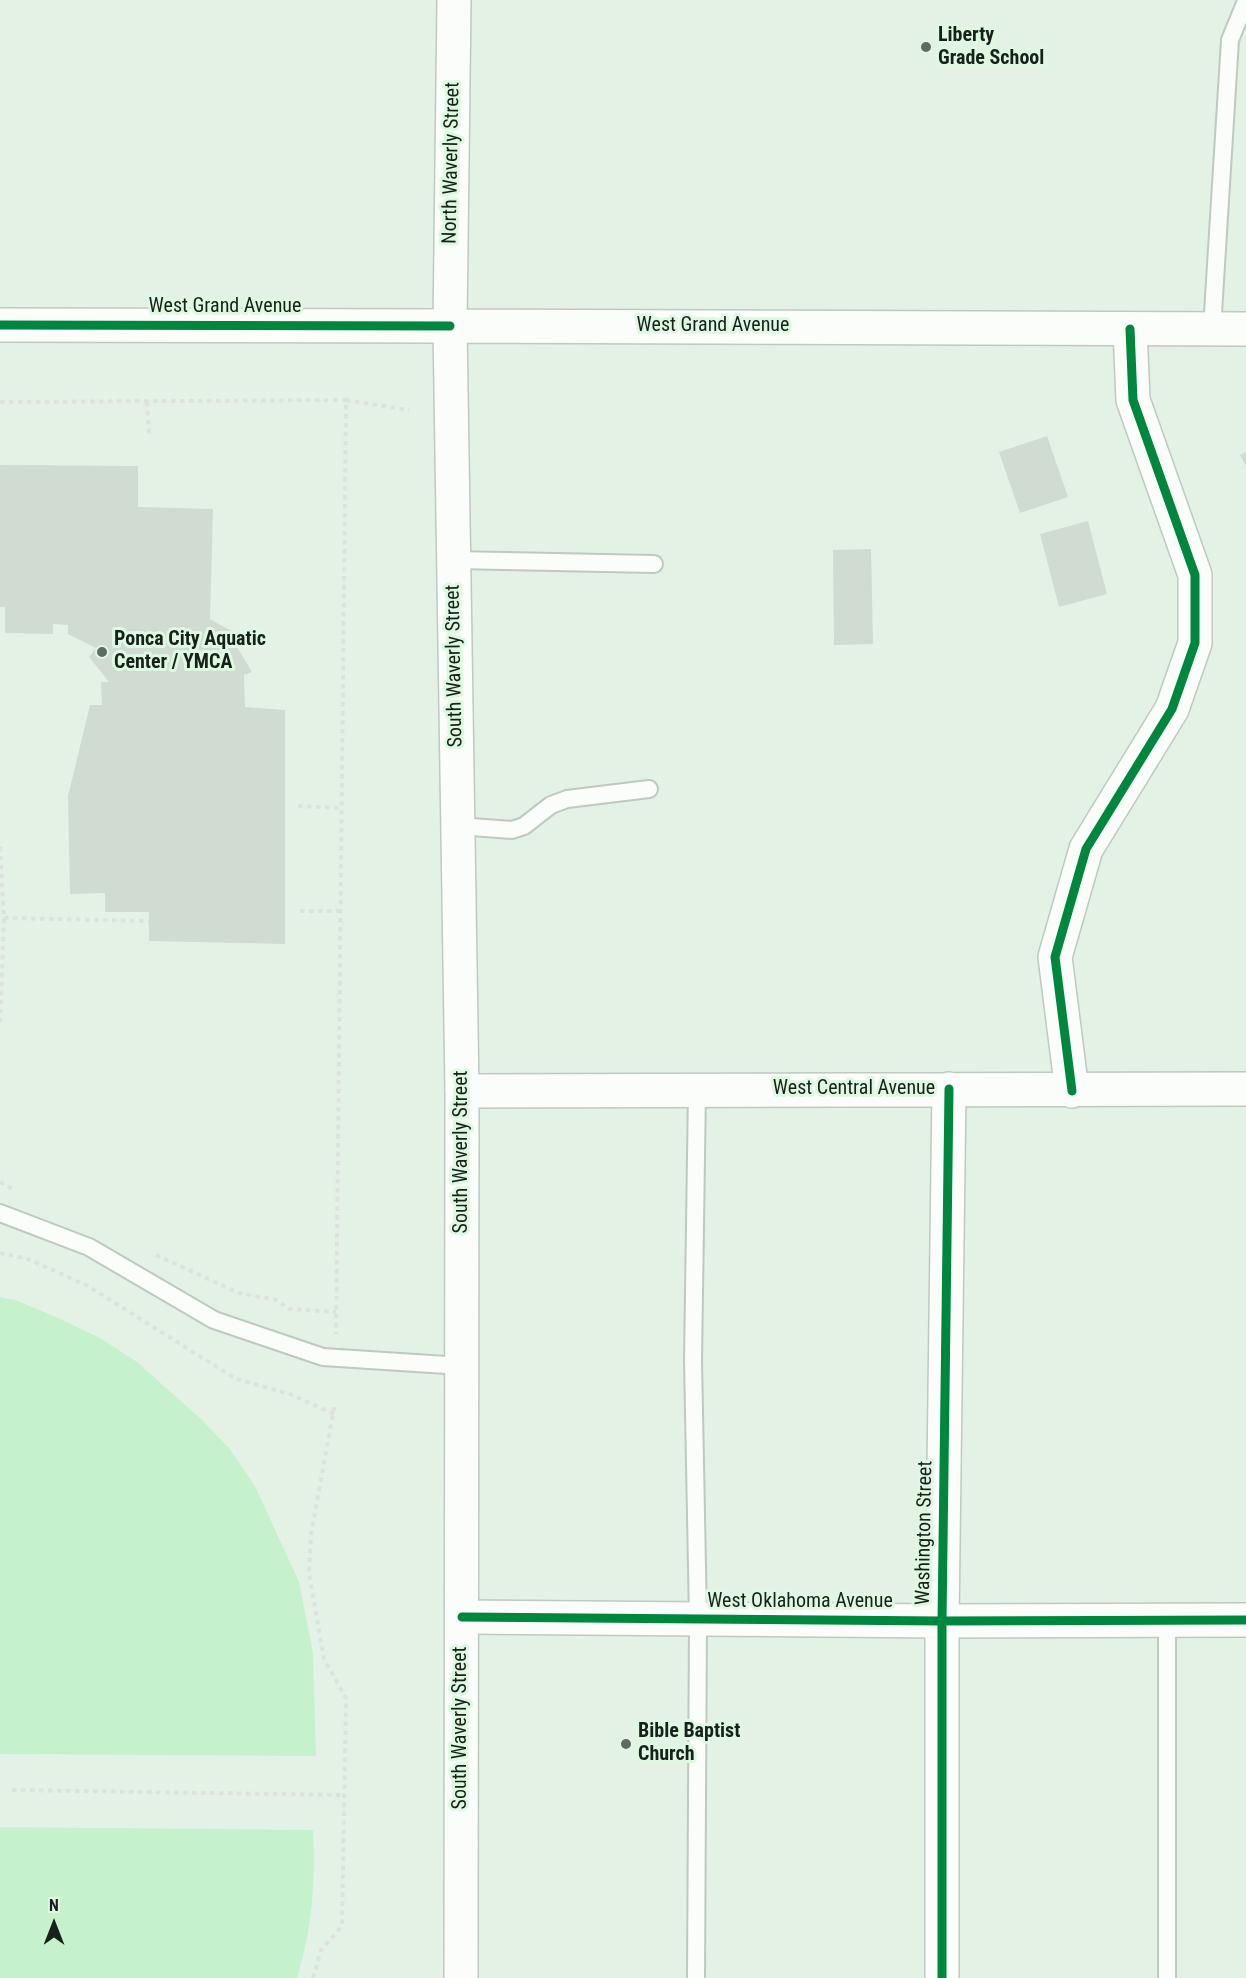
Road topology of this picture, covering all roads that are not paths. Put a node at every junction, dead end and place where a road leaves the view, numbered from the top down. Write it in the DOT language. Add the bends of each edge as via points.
graph roads {
  1 [pos="454,0"];
  2 [pos="1246,2"];
  3 [pos="0,325"];
  4 [pos="450,326"];
  5 [pos="1130,329"];
  6 [pos="1212,329"];
  7 [pos="1246,329"];
  8 [pos="454,560"];
  9 [pos="654,564"];
  10 [pos="649,789"];
  11 [pos="458,826"];
  12 [pos="949,1089"];
  13 [pos="1246,1089"];
  14 [pos="697,1090"];
  15 [pos="462,1091"];
  16 [pos="1072,1091"];
  17 [pos="0,1213"];
  18 [pos="462,1366"];
  19 [pos="462,1617"];
  20 [pos="698,1619"];
  21 [pos="1167,1620"];
  22 [pos="1246,1620"];
  23 [pos="942,1621"];
  24 [pos="461,1978"];
  25 [pos="696,1978"];
  26 [pos="942,1978"];
  27 [pos="1167,1978"];
  1 -- 4 [label="street, North Waverly Street"];
  2 -- 6 [label="lane" via="1230,40"];
  3 -- 4 [label="street, West Grand Avenue"];
  4 -- 5 [label="street, West Grand Avenue"];
  4 -- 8 [label="street, South Waverly Street"];
  5 -- 6 [label="street, West Grand Avenue"];
  5 -- 16 [label="street" via="1133,400 1195,575 1195,643 1172,709 1086,849 1055,957"];
  6 -- 7 [label="street, West Grand Avenue"];
  8 -- 9 [label="lane"];
  8 -- 11 [label="street, South Waverly Street"];
  10 -- 11 [label="lane" via="567,799 512,830"];
  11 -- 15 [label="street, South Waverly Street"];
  12 -- 14 [label="street, West Central Avenue"];
  12 -- 16 [label="street, West Central Avenue"];
  12 -- 23 [label="street, Washington Street"];
  13 -- 16 [label="street, West Central Avenue"];
  14 -- 15 [label="street, West Central Avenue"];
  14 -- 20 [label="lane" via="693,1359"];
  15 -- 18 [label="street, South Waverly Street"];
  17 -- 18 [label="lane" via="89,1247 214,1320 323,1357"];
  18 -- 19 [label="street, South Waverly Street"];
  19 -- 20 [label="street, West Oklahoma Avenue"];
  19 -- 24 [label="street, South Waverly Street"];
  20 -- 23 [label="street, West Oklahoma Avenue"];
  20 -- 25 [label="lane"];
  21 -- 22 [label="street, West Oklahoma Avenue"];
  21 -- 23 [label="street, West Oklahoma Avenue"];
  21 -- 27 [label="lane"];
  23 -- 26 [label="street, Washington Street"];
}
